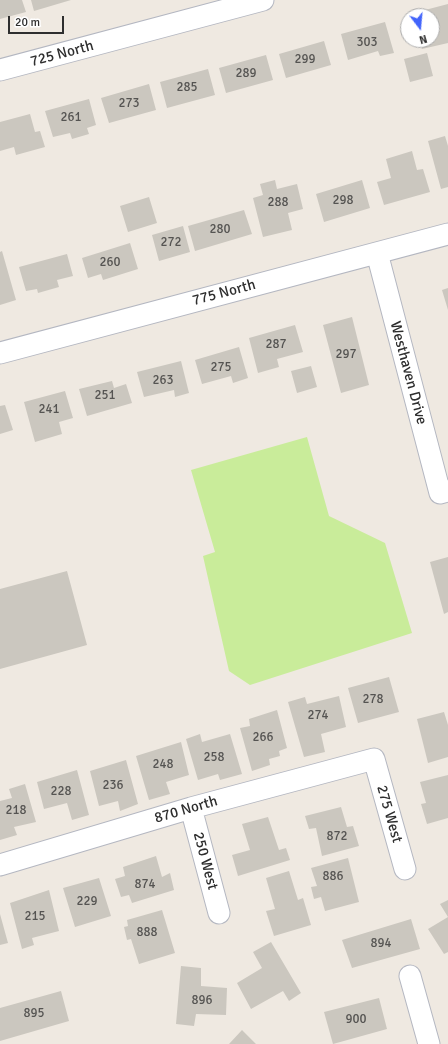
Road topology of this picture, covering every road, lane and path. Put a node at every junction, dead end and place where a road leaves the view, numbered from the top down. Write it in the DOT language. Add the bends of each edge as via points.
graph roads {
  1 [pos="263,0"];
  2 [pos="0,70"];
  3 [pos="448,234"];
  4 [pos="377,253"];
  5 [pos="0,353"];
  6 [pos="444,492"];
  7 [pos="374,759"];
  8 [pos="191,808"];
  9 [pos="0,865"];
  10 [pos="405,869"];
  11 [pos="219,913"];
  12 [pos="410,976"];
  13 [pos="429,1044"];
  1 -- 2 [label="street, 725 North"];
  3 -- 4 [label="street, 775 North"];
  4 -- 5 [label="street, 775 North"];
  4 -- 6 [label="street, Westhaven Drive"];
  7 -- 8 [label="street, 870 North"];
  7 -- 10 [label="street, 275 West"];
  8 -- 9 [label="street, 870 North"];
  8 -- 11 [label="street, 250 West"];
  12 -- 13 [label="street"];
}
